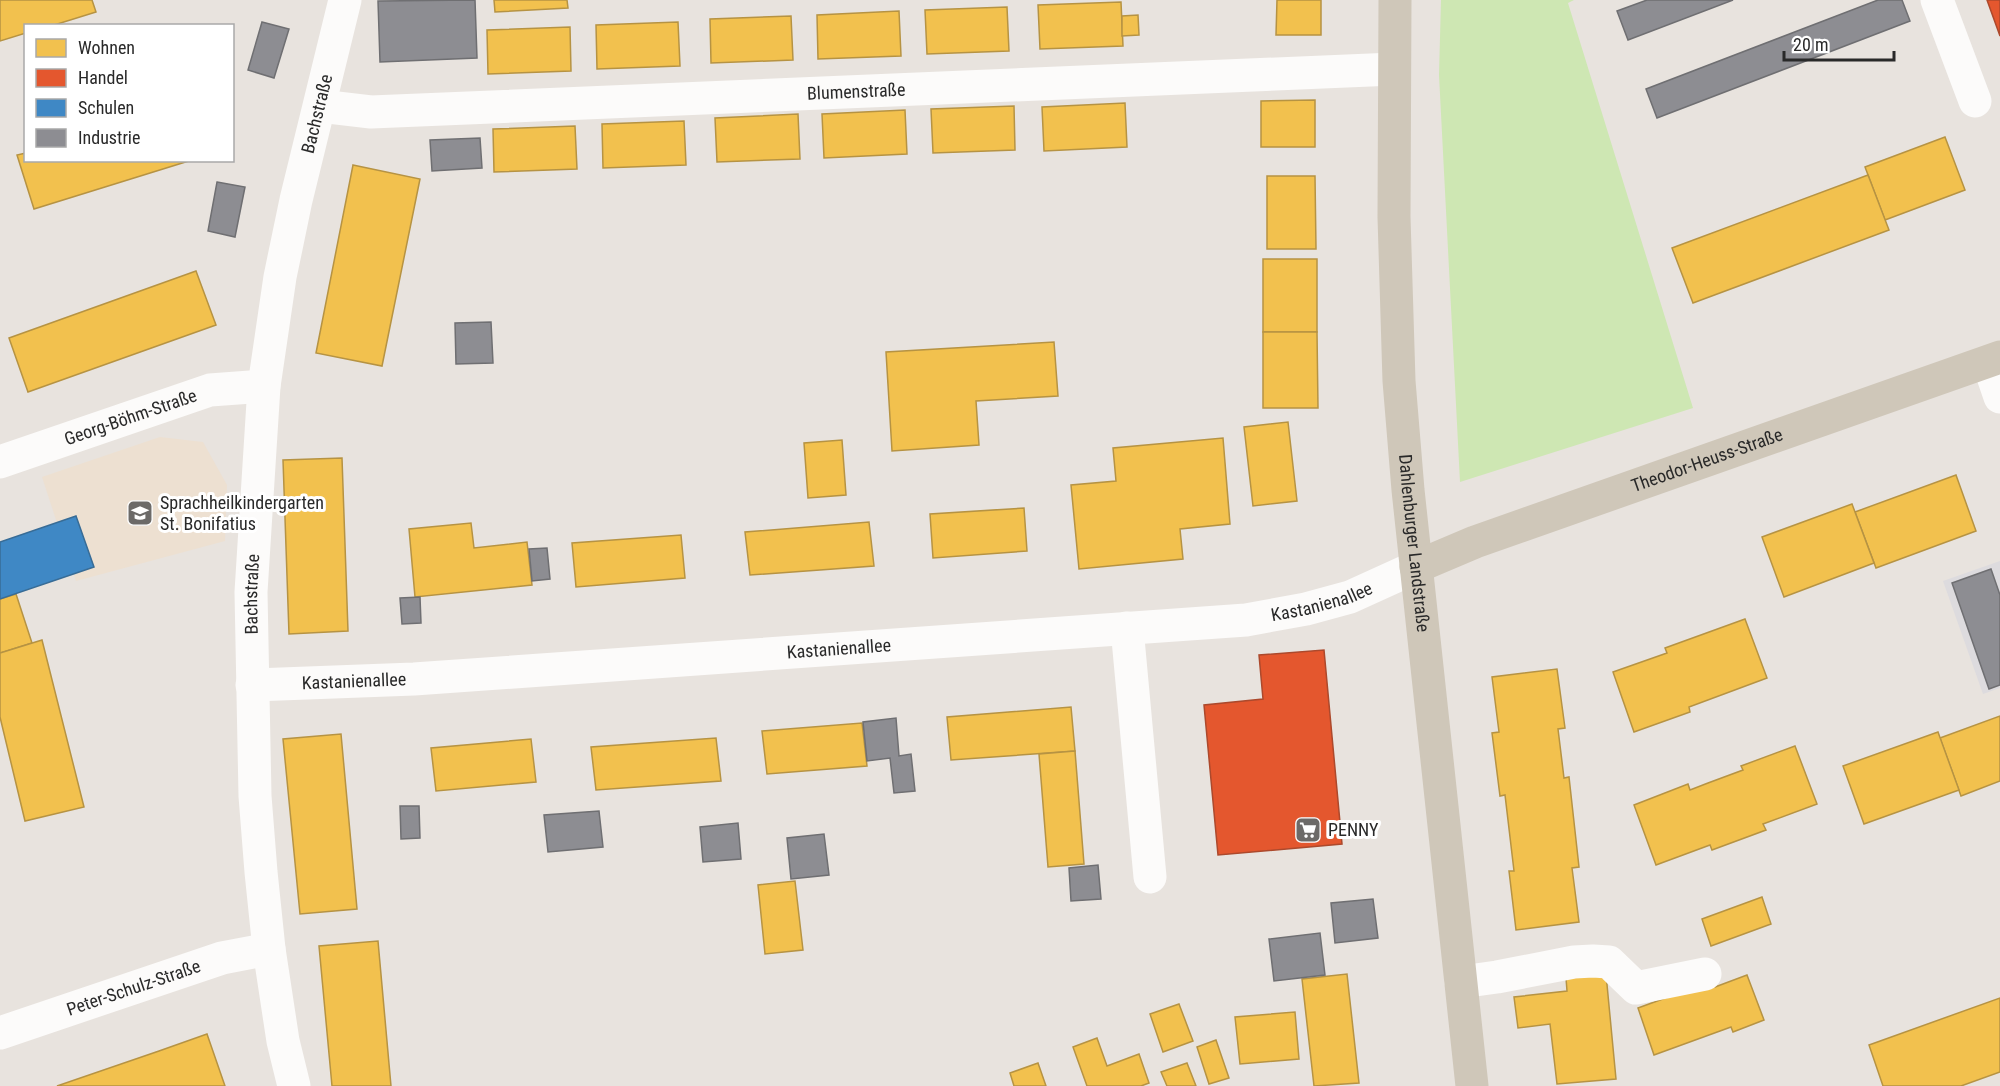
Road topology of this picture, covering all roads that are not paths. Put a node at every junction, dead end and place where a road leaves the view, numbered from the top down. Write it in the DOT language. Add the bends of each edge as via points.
graph roads {
  1 [pos="345,0"];
  2 [pos="1395,0"];
  3 [pos="1937,0"];
  4 [pos="1394,69"];
  5 [pos="1976,101"];
  6 [pos="320,106"];
  7 [pos="1994,359"];
  8 [pos="264,386"];
  9 [pos="2000,397"];
  10 [pos="0,462"];
  11 [pos="1416,567"];
  12 [pos="1128,628"];
  13 [pos="252,685"];
  14 [pos="1150,877"];
  15 [pos="269,949"];
  16 [pos="1705,974"];
  17 [pos="1461,982"];
  18 [pos="0,1033"];
  19 [pos="294,1086"];
  20 [pos="1472,1086"];
  1 -- 6 [label="street, Bachstraße"];
  2 -- 4 [label="main road, Dahlenburger Landstraße"];
  3 -- 5 [label="street"];
  4 -- 6 [label="street, Blumenstraße" via="371,112"];
  4 -- 11 [label="main road, Dahlenburger Landstraße" via="1400,381"];
  6 -- 8 [label="street, Bachstraße" via="280,277"];
  7 -- 9 [label="street"];
  7 -- 11 [label="main road, Theodor-Heuss-Straße" via="1474,542"];
  8 -- 10 [label="street, Georg-Böhm-Straße" via="210,390"];
  8 -- 13 [label="street, Bachstraße" via="251,592"];
  11 -- 12 [label="street, Kastanienallee" via="1350,597 1306,609 1246,620"];
  11 -- 17 [label="main road, Dahlenburger Landstraße"];
  12 -- 13 [label="street, Kastanienallee" via="414,679"];
  12 -- 14 [label="street"];
  13 -- 15 [label="street, Bachstraße" via="255,796"];
  15 -- 18 [label="street, Peter-Schulz-Straße" via="222,958"];
  15 -- 19 [label="street, Bachstraße"];
  16 -- 17 [label="street" via="1636,988 1609,962 1593,961"];
  17 -- 20 [label="main road, Dahlenburger Landstraße"];
}
